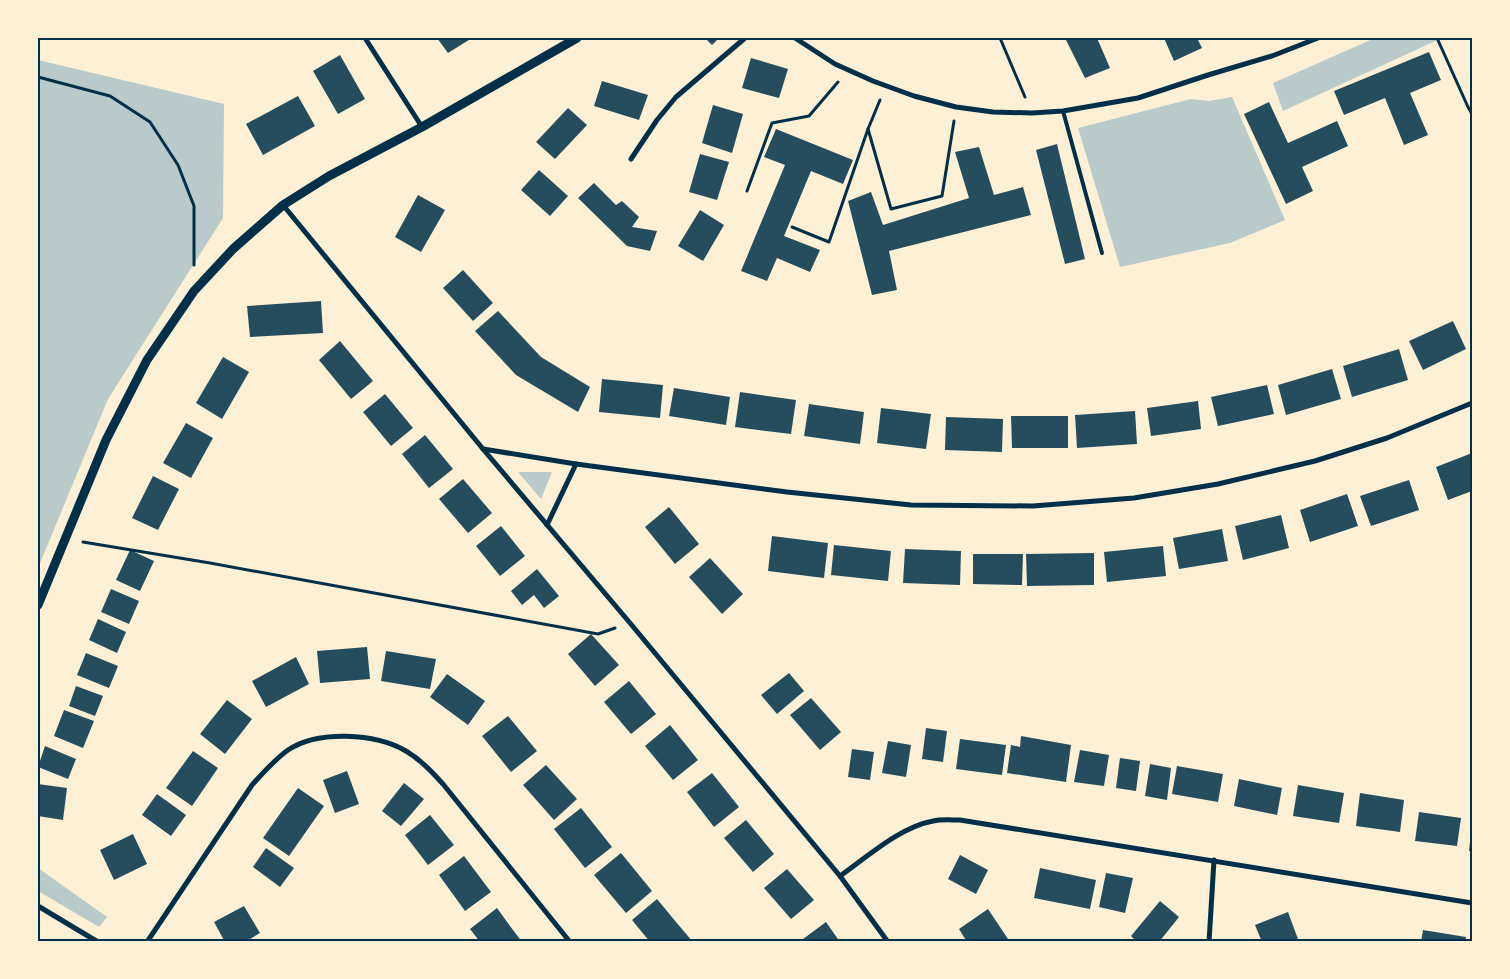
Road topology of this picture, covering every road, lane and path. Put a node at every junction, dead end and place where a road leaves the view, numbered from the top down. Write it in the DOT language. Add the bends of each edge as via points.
graph roads {
  1 [pos="365,38"];
  2 [pos="577,38"];
  3 [pos="744,38"];
  4 [pos="795,38"];
  5 [pos="1000,38"];
  6 [pos="1318,38"];
  7 [pos="1437,38"];
  8 [pos="848,70"];
  9 [pos="38,77"];
  10 [pos="886,86"];
  11 [pos="956,108"];
  12 [pos="1063,111"];
  13 [pos="1032,113"];
  14 [pos="1472,114"];
  15 [pos="422,126"];
  16 [pos="868,129"];
  17 [pos="631,159"];
  18 [pos="747,191"];
  19 [pos="283,205"];
  20 [pos="792,227"];
  21 [pos="1102,253"];
  22 [pos="194,291"];
  23 [pos="1472,403"];
  24 [pos="483,449"];
  25 [pos="576,464"];
  26 [pos="547,525"];
  27 [pos="65,539"];
  28 [pos="38,605"];
  29 [pos="630,623"];
  30 [pos="1214,860"];
  31 [pos="840,876"];
  32 [pos="1472,903"];
  33 [pos="38,906"];
  34 [pos="98,942"];
  35 [pos="147,942"];
  36 [pos="570,942"];
  37 [pos="888,942"];
  38 [pos="1209,942"];
  1 -- 15 [label="street"];
  2 -- 15 [label="street"];
  3 -- 17 [label="street" via="676,97"];
  4 -- 8 [label="street"];
  5 -- 13 [label="path"];
  6 -- 12 [label="street" via="1272,56 1138,98"];
  7 -- 14 [label="path"];
  8 -- 10 [label="street"];
  8 -- 18 [label="path" via="809,116 772,123"];
  9 -- 22 [label="path" via="110,96 150,122 178,165 194,206"];
  10 -- 11 [label="street"];
  10 -- 16 [label="path"];
  11 -- 13 [label="street"];
  11 -- 16 [label="path" via="942,196 891,209"];
  12 -- 13 [label="street"];
  12 -- 21 [label="lane"];
  15 -- 19 [label="street"];
  16 -- 20 [label="path" via="828,242"];
  19 -- 22 [label="street" via="232,249"];
  19 -- 24 [label="street"];
  22 -- 27 [label="street" via="139,376 106,440"];
  23 -- 25 [label="street" via="1388,438 1315,462 1247,478 1134,498 1033,506 911,505"];
  24 -- 25 [label="street"];
  24 -- 26 [label="street"];
  25 -- 26 [label="street"];
  26 -- 29 [label="street"];
  27 -- 28 [label="street"];
  27 -- 29 [label="path" via="598,634"];
  29 -- 31 [label="street"];
  30 -- 31 [label="street" via="960,820 934,820 914,827"];
  30 -- 32 [label="street"];
  30 -- 38 [label="street"];
  31 -- 37 [label="street"];
  33 -- 34 [label="street"];
  35 -- 36 [label="street" via="252,785 271,764 309,740 334,736 382,741 405,750 427,766"];
}
